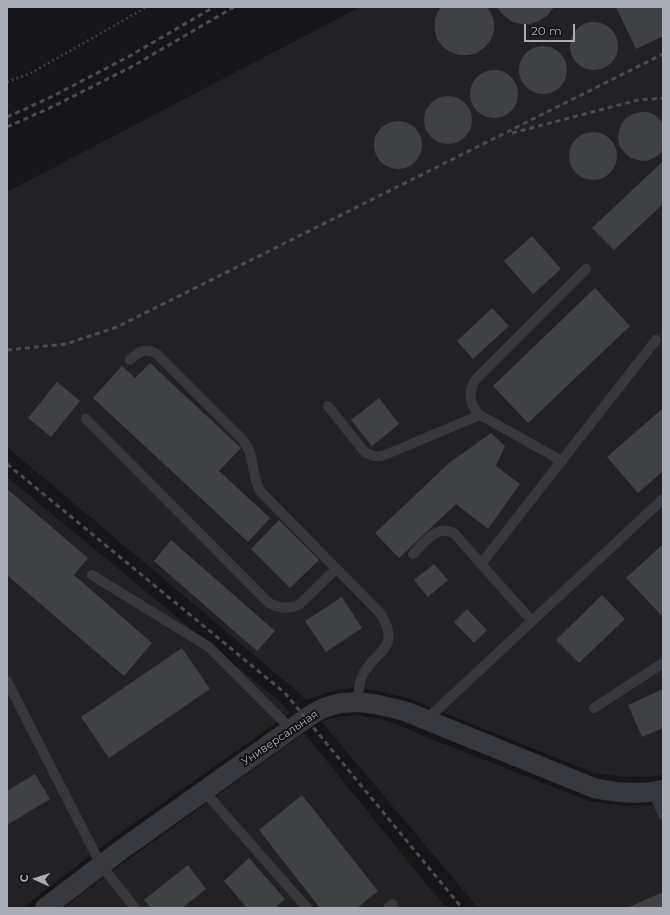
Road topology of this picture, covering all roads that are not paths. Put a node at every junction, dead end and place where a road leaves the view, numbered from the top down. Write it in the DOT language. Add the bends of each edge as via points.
graph roads {
  1 [pos="586,269"];
  2 [pos="656,340"];
  3 [pos="130,360"];
  4 [pos="328,406"];
  5 [pos="480,415"];
  6 [pos="86,419"];
  7 [pos="562,460"];
  8 [pos="663,499"];
  9 [pos="413,554"];
  10 [pos="481,564"];
  11 [pos="336,568"];
  12 [pos="92,574"];
  13 [pos="532,621"];
  14 [pos="663,663"];
  15 [pos="7,681"];
  16 [pos="358,701"];
  17 [pos="594,708"];
  18 [pos="426,720"];
  19 [pos="291,729"];
  20 [pos="204,791"];
  21 [pos="658,791"];
  22 [pos="663,815"];
  23 [pos="100,865"];
  24 [pos="46,907"];
  25 [pos="135,908"];
  26 [pos="307,908"];
  1 -- 5 [label="lane" via="475,380 470,397 474,409"];
  2 -- 7 [label="lane"];
  3 -- 11 [label="lane" via="146,350 158,355 243,440 249,450 260,491"];
  4 -- 5 [label="lane" via="370,456 385,455"];
  5 -- 7 [label="lane"];
  6 -- 11 [label="lane" via="269,603 281,608 295,607"];
  7 -- 10 [label="lane"];
  8 -- 13 [label="lane"];
  9 -- 10 [label="lane" via="437,531 450,531"];
  10 -- 13 [label="lane"];
  11 -- 16 [label="lane" via="380,613 387,625 386,646 363,674"];
  12 -- 19 [label="lane" via="209,647"];
  13 -- 18 [label="lane"];
  14 -- 17 [label="lane"];
  15 -- 23 [label="lane"];
  16 -- 18 [label="street, Универсальная" via="382,704"];
  16 -- 19 [label="street, Универсальная" via="315,712"];
  18 -- 21 [label="street, Универсальная" via="594,788 622,793"];
  19 -- 20 [label="street, Универсальная"];
  20 -- 23 [label="street, Универсальная"];
  20 -- 26 [label="lane"];
  21 -- 22 [label="lane"];
  23 -- 24 [label="street, Универсальная"];
  23 -- 25 [label="lane"];
}
